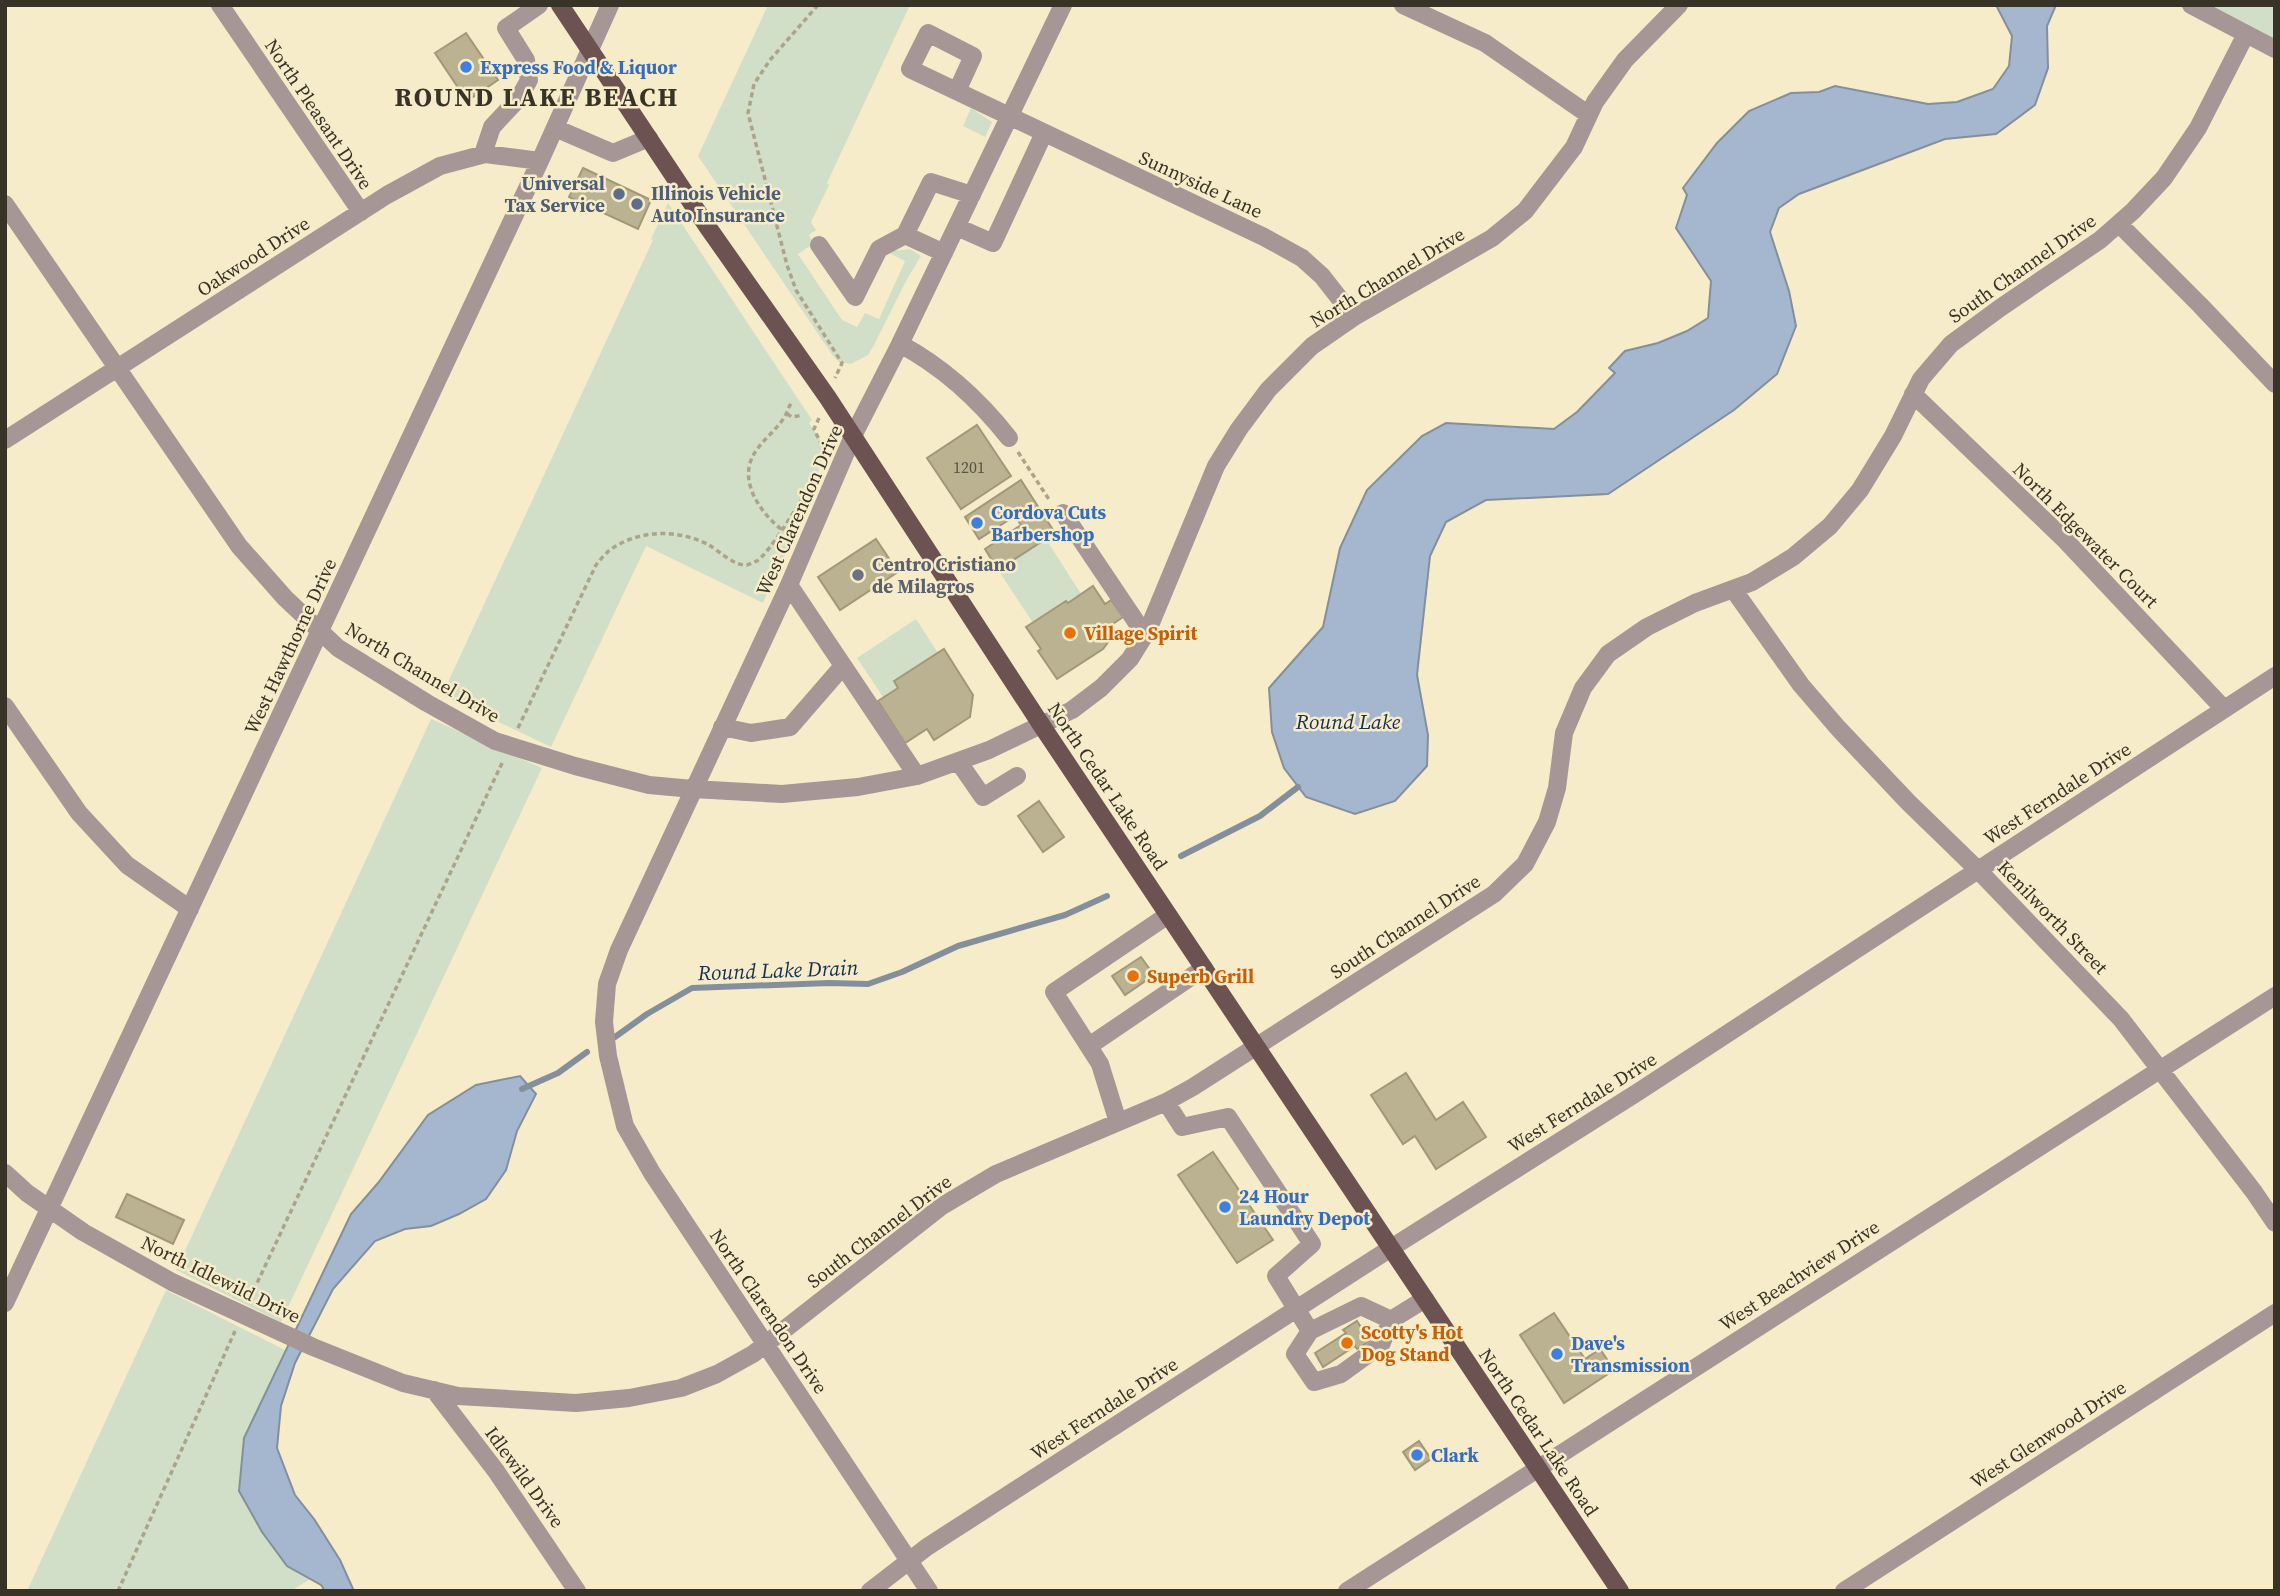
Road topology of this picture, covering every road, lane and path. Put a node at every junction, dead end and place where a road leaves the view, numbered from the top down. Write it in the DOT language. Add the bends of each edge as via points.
graph roads {
  1 [pos="220,5"];
  2 [pos="539,5"];
  3 [pos="560,5"];
  4 [pos="610,5"];
  5 [pos="1063,5"];
  6 [pos="1403,5"];
  7 [pos="1679,5"];
  8 [pos="2191,5"];
  9 [pos="2246,34"];
  10 [pos="589,49"];
  11 [pos="2275,49"];
  12 [pos="957,91"];
  13 [pos="1589,115"];
  14 [pos="1010,117"];
  15 [pos="555,128"];
  16 [pos="1044,133"];
  17 [pos="649,138"];
  18 [pos="484,154"];
  19 [pos="540,160"];
  20 [pos="972,195"];
  21 [pos="5,204"];
  22 [pos="360,212"];
  23 [pos="2119,224"];
  24 [pos="957,227"];
  25 [pos="905,235"];
  26 [pos="819,245"];
  27 [pos="944,253"];
  28 [pos="1354,317"];
  29 [pos="901,344"];
  30 [pos="116,369"];
  31 [pos="2275,384"];
  32 [pos="1913,394"];
  33 [pos="792,401"];
  34 [pos="787,414"];
  35 [pos="803,415"];
  36 [pos="853,436"];
  37 [pos="1009,438"];
  38 [pos="5,440"];
  39 [pos="1063,513"];
  40 [pos="781,529"];
  41 [pos="789,585"];
  42 [pos="1733,589"];
  43 [pos="320,631"];
  44 [pos="1145,635"];
  45 [pos="843,666"];
  46 [pos="2275,676"];
  47 [pos="5,706"];
  48 [pos="2224,709"];
  49 [pos="722,726"];
  50 [pos="1041,726"];
  51 [pos="958,761"];
  52 [pos="917,776"];
  53 [pos="1017,776"];
  54 [pos="693,789"];
  55 [pos="1978,870"];
  56 [pos="190,909"];
  57 [pos="1168,915"];
  58 [pos="1204,968"];
  59 [pos="2275,996"];
  60 [pos="606,1041"];
  61 [pos="1089,1046"];
  62 [pos="1257,1047"];
  63 [pos="2161,1069"];
  64 [pos="1166,1102"];
  65 [pos="1118,1122"];
  66 [pos="5,1173"];
  67 [pos="49,1208"];
  68 [pos="2275,1223"];
  69 [pos="1391,1248"];
  70 [pos="1425,1299"];
  71 [pos="5,1303"];
  72 [pos="1297,1308"];
  73 [pos="2275,1313"];
  74 [pos="1391,1320"];
  75 [pos="1310,1331"];
  76 [pos="765,1344"];
  77 [pos="435,1390"];
  78 [pos="1538,1468"];
  79 [pos="909,1560"];
  80 [pos="577,1591"];
  81 [pos="870,1591"];
  82 [pos="929,1591"];
  83 [pos="1347,1591"];
  84 [pos="1620,1591"];
  85 [pos="1844,1591"];
  1 -- 22 [label="street, North Pleasant Drive"];
  2 -- 18 [label="street" via="506,28 526,60 529,79 519,99 492,127"];
  3 -- 10 [label="main road, North Cedar Lake Road"];
  4 -- 10 [label="street, West Hawthorne Drive"];
  5 -- 14 [label="street, West Clarendon Drive"];
  6 -- 13 [label="street" via="1485,43"];
  7 -- 13 [label="street, North Channel Drive" via="1625,60"];
  8 -- 9 [label="street"];
  9 -- 11 [label="street"];
  9 -- 23 [label="street, South Channel Drive" via="2198,128 2164,178"];
  10 -- 15 [label="street, West Hawthorne Drive"];
  10 -- 17 [label="main road, North Cedar Lake Road"];
  12 -- 14 [label="street, Sunnyside Lane"];
  13 -- 28 [label="street, North Channel Drive" via="1574,147 1525,211 1492,238"];
  14 -- 16 [label="street, Sunnyside Lane"];
  14 -- 20 [label="street, West Clarendon Drive"];
  15 -- 17 [label="street" via="613,153"];
  15 -- 19 [label="street, West Hawthorne Drive"];
  16 -- 24 [label="street" via="993,243"];
  16 -- 28 [label="street, Sunnyside Lane" via="1302,258"];
  17 -- 36 [label="main road, North Cedar Lake Road"];
  18 -- 19 [label="street, Oakwood Drive"];
  18 -- 22 [label="street, Oakwood Drive" via="440,166"];
  19 -- 43 [label="street, West Hawthorne Drive"];
  20 -- 24 [label="street, West Clarendon Drive"];
  20 -- 25 [label="street" via="931,182"];
  21 -- 30 [label="street, North Channel Drive"];
  22 -- 30 [label="street, Oakwood Drive"];
  23 -- 31 [label="street"];
  23 -- 32 [label="street, South Channel Drive" via="1951,344"];
  24 -- 27 [label="street, West Clarendon Drive"];
  25 -- 26 [label="street" via="879,249 855,297"];
  25 -- 27 [label="street"];
  27 -- 29 [label="street, West Clarendon Drive"];
  28 -- 44 [label="street, North Channel Drive" via="1312,346 1268,390 1239,429 1216,466"];
  29 -- 36 [label="street, West Clarendon Drive"];
  29 -- 37 [label="street" via="959,385"];
  30 -- 38 [label="street, Oakwood Drive"];
  30 -- 43 [label="street, North Channel Drive" via="239,546"];
  32 -- 42 [label="street, South Channel Drive" via="1860,490 1829,526 1793,557"];
  32 -- 48 [label="street, North Edgewater Court" via="2066,541"];
  33 -- 34 [label="path"];
  34 -- 35 [label="path"];
  34 -- 40 [label="path" via="754,453 748,473 757,502"];
  36 -- 41 [label="street, West Clarendon Drive"];
  36 -- 50 [label="main road, North Cedar Lake Road"];
  37 -- 39 [label="path" via="1060,516"];
  39 -- 44 [label="street"];
  41 -- 45 [label="street"];
  41 -- 49 [label="street, West Clarendon Drive"];
  42 -- 55 [label="street, Kenilworth Street" via="1801,685 1838,728"];
  42 -- 62 [label="street, South Channel Drive" via="1647,627 1608,654 1583,688 1564,733 1547,822 1525,864 1494,894"];
  43 -- 54 [label="street, North Channel Drive" via="338,648 495,741 637,782"];
  43 -- 56 [label="street, West Hawthorne Drive"];
  44 -- 50 [label="street, North Channel Drive" via="1130,659 1101,688"];
  45 -- 49 [label="street" via="790,727 751,733"];
  45 -- 52 [label="street"];
  46 -- 48 [label="street, West Ferndale Drive"];
  47 -- 56 [label="street" via="79,813 127,865"];
  48 -- 55 [label="street, West Ferndale Drive"];
  49 -- 54 [label="street, West Clarendon Drive"];
  50 -- 51 [label="street, North Channel Drive"];
  50 -- 57 [label="main road, North Cedar Lake Road"];
  51 -- 52 [label="street, North Channel Drive"];
  51 -- 53 [label="street" via="983,797"];
  52 -- 54 [label="street, North Channel Drive" via="782,794"];
  54 -- 60 [label="street, West Clarendon Drive" via="607,984"];
  55 -- 63 [label="street, Kenilworth Street" via="2121,1019"];
  55 -- 69 [label="street, West Ferndale Drive"];
  56 -- 67 [label="street, West Hawthorne Drive"];
  57 -- 58 [label="main road, North Cedar Lake Road"];
  57 -- 61 [label="street" via="1054,992"];
  58 -- 61 [label="street"];
  58 -- 62 [label="main road, North Cedar Lake Road"];
  59 -- 63 [label="street, West Beachview Drive"];
  60 -- 76 [label="street, North Clarendon Drive" via="625,1126"];
  61 -- 65 [label="street" via="1100,1064"];
  62 -- 64 [label="street, South Channel Drive"];
  62 -- 69 [label="main road, North Cedar Lake Road"];
  63 -- 68 [label="street, Kenilworth Street"];
  63 -- 78 [label="street, West Beachview Drive"];
  64 -- 65 [label="street, South Channel Drive"];
  64 -- 72 [label="street" via="1182,1127 1228,1117 1312,1244 1276,1276"];
  65 -- 76 [label="street, South Channel Drive" via="996,1174 942,1206"];
  66 -- 67 [label="street, North Idlewild Drive"];
  67 -- 71 [label="street, West Hawthorne Drive"];
  67 -- 77 [label="street, North Idlewild Drive" via="172,1282 313,1347 404,1383"];
  69 -- 70 [label="main road, North Cedar Lake Road"];
  69 -- 72 [label="street, West Ferndale Drive"];
  70 -- 74 [label="street"];
  70 -- 78 [label="main road, North Cedar Lake Road"];
  72 -- 75 [label="street"];
  72 -- 79 [label="street, West Ferndale Drive"];
  73 -- 85 [label="street, West Glenwood Drive"];
  74 -- 75 [label="street" via="1361,1306"];
  74 -- 75 [label="street" via="1381,1345 1341,1374 1314,1382 1295,1354"];
  76 -- 77 [label="street, South Channel Drive" via="717,1374 681,1388 629,1398 576,1403 458,1396"];
  76 -- 79 [label="street, North Clarendon Drive"];
  77 -- 80 [label="street, Idlewild Drive"];
  78 -- 83 [label="street, West Beachview Drive"];
  78 -- 84 [label="main road, North Cedar Lake Road"];
  79 -- 81 [label="street, West Ferndale Drive"];
  79 -- 82 [label="street, North Clarendon Drive"];
}
